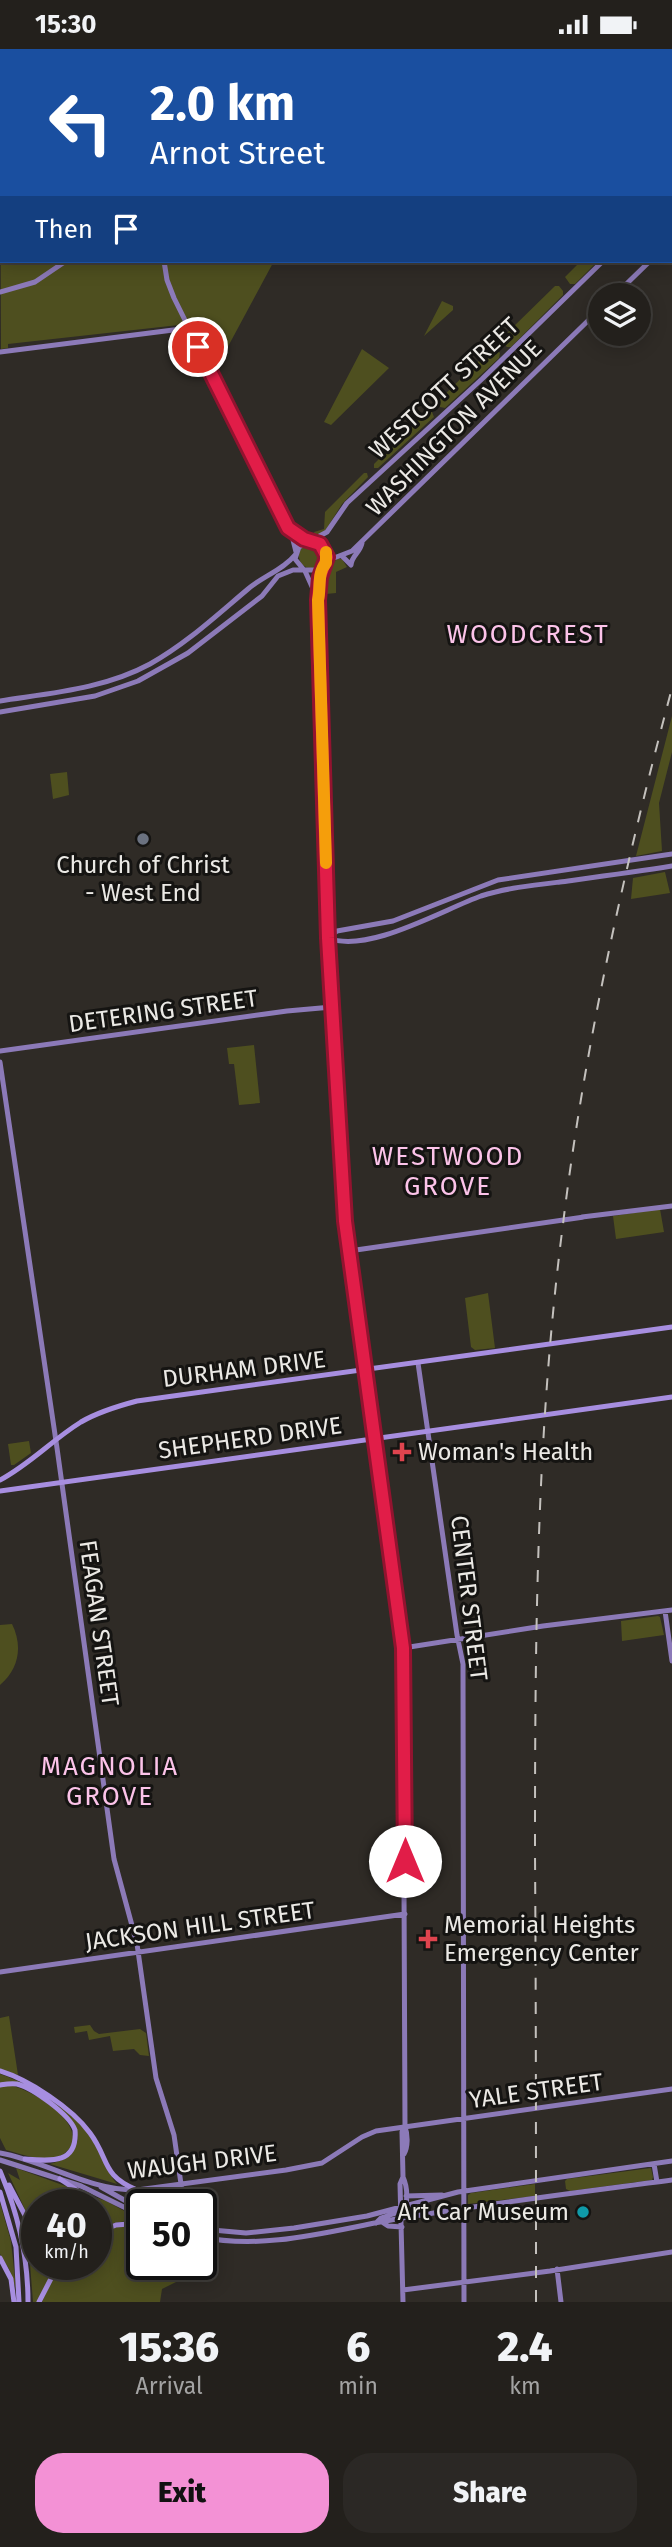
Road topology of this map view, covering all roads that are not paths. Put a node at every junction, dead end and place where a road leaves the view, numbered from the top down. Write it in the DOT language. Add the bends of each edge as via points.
graph roads {
  1 [pos="63,263"];
  2 [pos="164,263"];
  3 [pos="601,263"];
  4 [pos="648,263"];
  5 [pos="627,283"];
  6 [pos="0,292"];
  7 [pos="588,321"];
  8 [pos="189,328"];
  9 [pos="0,352"];
  10 [pos="288,528"];
  11 [pos="310,540"];
  12 [pos="362,543"];
  13 [pos="295,553"];
  14 [pos="342,556"];
  15 [pos="324,565"];
  16 [pos="304,571"];
  17 [pos="318,600"];
  18 [pos="0,701"];
  19 [pos="0,712"];
  20 [pos="672,854"];
  21 [pos="672,866"];
  22 [pos="567,869"];
  23 [pos="516,877"];
  24 [pos="569,881"];
  25 [pos="517,888"];
  26 [pos="393,921"];
  27 [pos="397,931"];
  28 [pos="328,938"];
  29 [pos="332,1007"];
  30 [pos="0,1051"];
  31 [pos="0,1062"];
  32 [pos="672,1206"];
  33 [pos="348,1251"];
  34 [pos="672,1327"];
  35 [pos="418,1363"];
  36 [pos="366,1370"];
  37 [pos="672,1397"];
  38 [pos="428,1432"];
  39 [pos="375,1438"];
  40 [pos="56,1440"];
  41 [pos="0,1480"];
  42 [pos="62,1482"];
  43 [pos="0,1491"];
  44 [pos="669,1610"];
  45 [pos="459,1640"];
  46 [pos="403,1648"];
  47 [pos="672,1661"];
  48 [pos="405,1914"];
  49 [pos="138,1953"];
  50 [pos="0,1972"];
  51 [pos="0,2071"];
  52 [pos="0,2085"];
  53 [pos="672,2089"];
  54 [pos="464,2118"];
  55 [pos="405,2127"];
  56 [pos="0,2153"];
  57 [pos="25,2159"];
  58 [pos="0,2160"];
  59 [pos="672,2161"];
  60 [pos="654,2164"];
  61 [pos="0,2171"];
  62 [pos="403,2177"];
  63 [pos="60,2179"];
  64 [pos="672,2180"];
  65 [pos="657,2182"];
  66 [pos="96,2184"];
  67 [pos="181,2184"];
  68 [pos="561,2186"];
  69 [pos="75,2189"];
  70 [pos="134,2189"];
  71 [pos="144,2189"];
  72 [pos="182,2189"];
  73 [pos="126,2190"];
  74 [pos="0,2192"];
  75 [pos="464,2192"];
  76 [pos="406,2196"];
  77 [pos="445,2196"];
  78 [pos="126,2201"];
  79 [pos="126,2208"];
  80 [pos="21,2209"];
  81 [pos="464,2209"];
  82 [pos="402,2211"];
  83 [pos="378,2223"];
  84 [pos="402,2227"];
  85 [pos="295,2228"];
  86 [pos="217,2230"];
  87 [pos="253,2233"];
  88 [pos="296,2237"];
  89 [pos="217,2240"];
  90 [pos="253,2242"];
  91 [pos="672,2252"];
  92 [pos="0,2258"];
  93 [pos="557,2269"];
  94 [pos="50,2280"];
  95 [pos="464,2281"];
  96 [pos="403,2290"];
  97 [pos="14,2302"];
  98 [pos="19,2302"];
  99 [pos="28,2302"];
  100 [pos="39,2302"];
  101 [pos="403,2302"];
  102 [pos="464,2302"];
  103 [pos="561,2302"];
  1 -- 6 [label="main road" via="35,282"];
  2 -- 8 [label="main road" via="169,286"];
  3 -- 11 [label="main road, WESTCOTT STREET" via="346,503 327,532"];
  4 -- 5 [label="main road"];
  7 -- 12 [label="main road, WASHINGTON AVENUE"];
  8 -- 9 [label="main road"];
  8 -- 10 [label="main road"];
  10 -- 11 [label="main road"];
  10 -- 13 [label="main road"];
  11 -- 13 [label="main road"];
  11 -- 15 [label="main road" via="324,548"];
  12 -- 14 [label="main road, WASHINGTON AVENUE"];
  12 -- 14 [label="main road" via="351,565"];
  13 -- 16 [label="main road"];
  13 -- 18 [label="main road" via="286,565 258,580 182,643 149,664 82,688"];
  14 -- 15 [label="main road, WASHINGTON AVENUE"];
  15 -- 16 [label="main road"];
  15 -- 17 [label="main road"];
  16 -- 17 [label="main road"];
  16 -- 19 [label="main road" via="278,576 262,596 188,653 138,681 95,696"];
  17 -- 28 [label="main road"];
  20 -- 22 [label="main road"];
  21 -- 24 [label="main road"];
  22 -- 23 [label="main road"];
  22 -- 24 [label="main road"];
  23 -- 25 [label="main road"];
  23 -- 26 [label="main road" via="486,884"];
  24 -- 25 [label="main road"];
  25 -- 27 [label="main road" via="483,896"];
  26 -- 27 [label="main road"];
  26 -- 28 [label="main road" via="337,931"];
  27 -- 28 [label="main road" via="369,939 337,942"];
  28 -- 29 [label="main road"];
  29 -- 30 [label="main road, DETERING STREET"];
  29 -- 33 [label="main road"];
  31 -- 40 [label="main road, FEAGAN STREET"];
  32 -- 33 [label="main road"];
  33 -- 36 [label="main road"];
  34 -- 35 [label="main road, DURHAM DRIVE"];
  35 -- 36 [label="main road, DURHAM DRIVE"];
  35 -- 38 [label="main road, CENTER STREET"];
  36 -- 39 [label="main road"];
  36 -- 40 [label="main road, DURHAM DRIVE" via="137,1401 96,1414"];
  37 -- 38 [label="main road, SHEPHERD DRIVE"];
  38 -- 39 [label="main road, SHEPHERD DRIVE"];
  38 -- 45 [label="main road, CENTER STREET"];
  39 -- 42 [label="main road, SHEPHERD DRIVE"];
  39 -- 46 [label="main road"];
  40 -- 41 [label="main road, DURHAM DRIVE"];
  40 -- 42 [label="main road, FEAGAN STREET"];
  42 -- 43 [label="main road, SHEPHERD DRIVE"];
  42 -- 49 [label="main road, FEAGAN STREET" via="114,1859"];
  44 -- 45 [label="main road"];
  44 -- 47 [label="main road"];
  45 -- 46 [label="main road"];
  45 -- 54 [label="main road, CENTER STREET" via="463,1667"];
  46 -- 48 [label="main road"];
  48 -- 49 [label="main road, JACKSON HILL STREET"];
  48 -- 55 [label="main road"];
  49 -- 50 [label="main road, JACKSON HILL STREET"];
  49 -- 67 [label="main road, FEAGAN STREET" via="156,2078 174,2135"];
  51 -- 70 [label="main road" via="22,2080 77,2118 93,2137 111,2174"];
  52 -- 57 [label="main road" via="27,2088 66,2115 75,2130 73,2148 64,2157"];
  53 -- 54 [label="main road, YALE STREET"];
  54 -- 55 [label="main road, YALE STREET"];
  54 -- 75 [label="main road, CENTER STREET"];
  55 -- 62 [label="main road"];
  55 -- 67 [label="main road, WAUGH DRIVE" via="362,2137 322,2163"];
  56 -- 57 [label="main road, WAUGH DRIVE"];
  57 -- 66 [label="main road, WAUGH DRIVE"];
  58 -- 63 [label="main road"];
  59 -- 60 [label="main road"];
  60 -- 65 [label="main road"];
  60 -- 68 [label="main road"];
  61 -- 80 [label="main road"];
  61 -- 99 [label="main road" via="20,2228"];
  62 -- 76 [label="main road"];
  62 -- 82 [label="main road"];
  63 -- 69 [label="main road"];
  63 -- 79 [label="main road"];
  64 -- 65 [label="main road"];
  65 -- 68 [label="main road"];
  66 -- 73 [label="main road, WAUGH DRIVE"];
  66 -- 78 [label="main road"];
  67 -- 71 [label="main road, WAUGH DRIVE"];
  67 -- 72 [label="main road, FEAGAN STREET"];
  68 -- 75 [label="main road"];
  68 -- 81 [label="main road"];
  74 -- 98 [label="main road" via="16,2247"];
  75 -- 77 [label="main road"];
  75 -- 81 [label="main road, CENTER STREET"];
  76 -- 77 [label="main road"];
  76 -- 82 [label="main road"];
  77 -- 82 [label="main road"];
  81 -- 82 [label="main road"];
  81 -- 95 [label="main road, CENTER STREET"];
  82 -- 83 [label="main road"];
  82 -- 84 [label="main road"];
  82 -- 85 [label="main road"];
  83 -- 84 [label="main road"];
  83 -- 88 [label="main road"];
  84 -- 96 [label="main road"];
  85 -- 87 [label="main road"];
  85 -- 88 [label="main road"];
  86 -- 87 [label="main road"];
  87 -- 90 [label="main road"];
  88 -- 90 [label="main road"];
  89 -- 90 [label="main road"];
  91 -- 93 [label="main road"];
  92 -- 97 [label="main road"];
  93 -- 95 [label="main road"];
  93 -- 103 [label="main road"];
  94 -- 100 [label="main road"];
  95 -- 96 [label="main road"];
  95 -- 102 [label="main road, CENTER STREET"];
  96 -- 101 [label="main road"];
}
